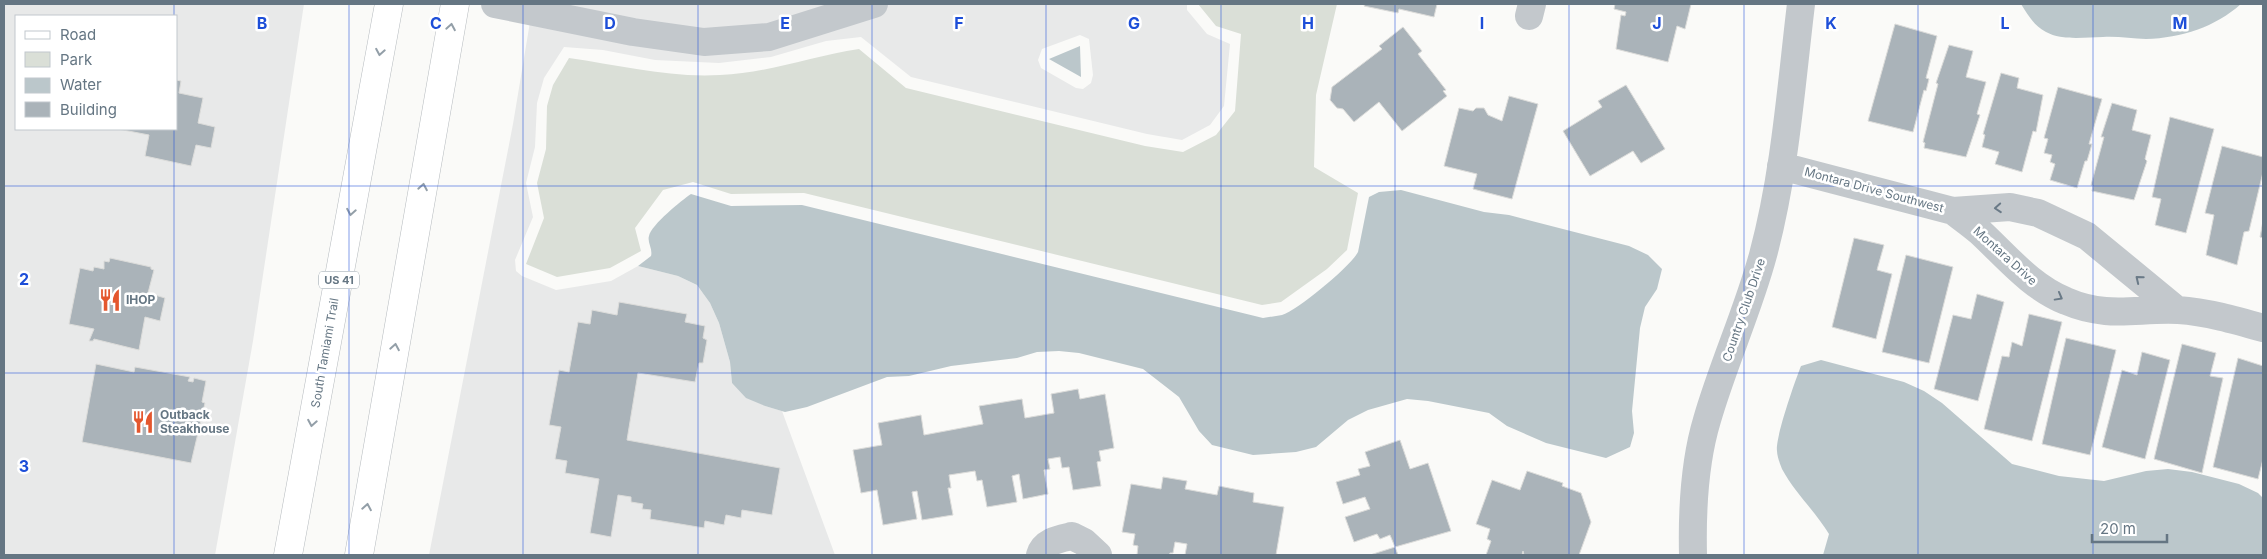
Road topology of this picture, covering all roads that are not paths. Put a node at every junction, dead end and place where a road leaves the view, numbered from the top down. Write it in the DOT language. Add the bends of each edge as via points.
graph roads {
  1 [pos="389,4"];
  2 [pos="455,4"];
  3 [pos="495,4"];
  4 [pos="874,4"];
  5 [pos="1801,4"];
  6 [pos="1781,166"];
  7 [pos="1953,211"];
  8 [pos="2177,310"];
  9 [pos="2263,328"];
  10 [pos="288,555"];
  11 [pos="359,555"];
  12 [pos="1040,555"];
  13 [pos="1098,555"];
  14 [pos="1693,555"];
  1 -- 10 [label="main road, South Tamiami Trail / US 41, one-way"];
  11 -- 2 [label="main road, one-way"];
  3 -- 4 [label="street" via="633,32 704,42 769,37"];
  5 -- 6 [label="street, Country Club Drive"];
  6 -- 7 [label="street, Montara Drive Southwest"];
  6 -- 14 [label="street, Country Club Drive" via="1756,278 1706,422 1692,518"];
  8 -- 7 [label="street, Montara Drive Southwest, one-way" via="2087,236 2064,223 2010,207"];
  7 -- 8 [label="street, Montara Drive, one-way" via="2039,286 2065,301 2119,313"];
  8 -- 9 [label="street" via="2210,314"];
  12 -- 13 [label="street" via="1051,541 1072,536"];
}
